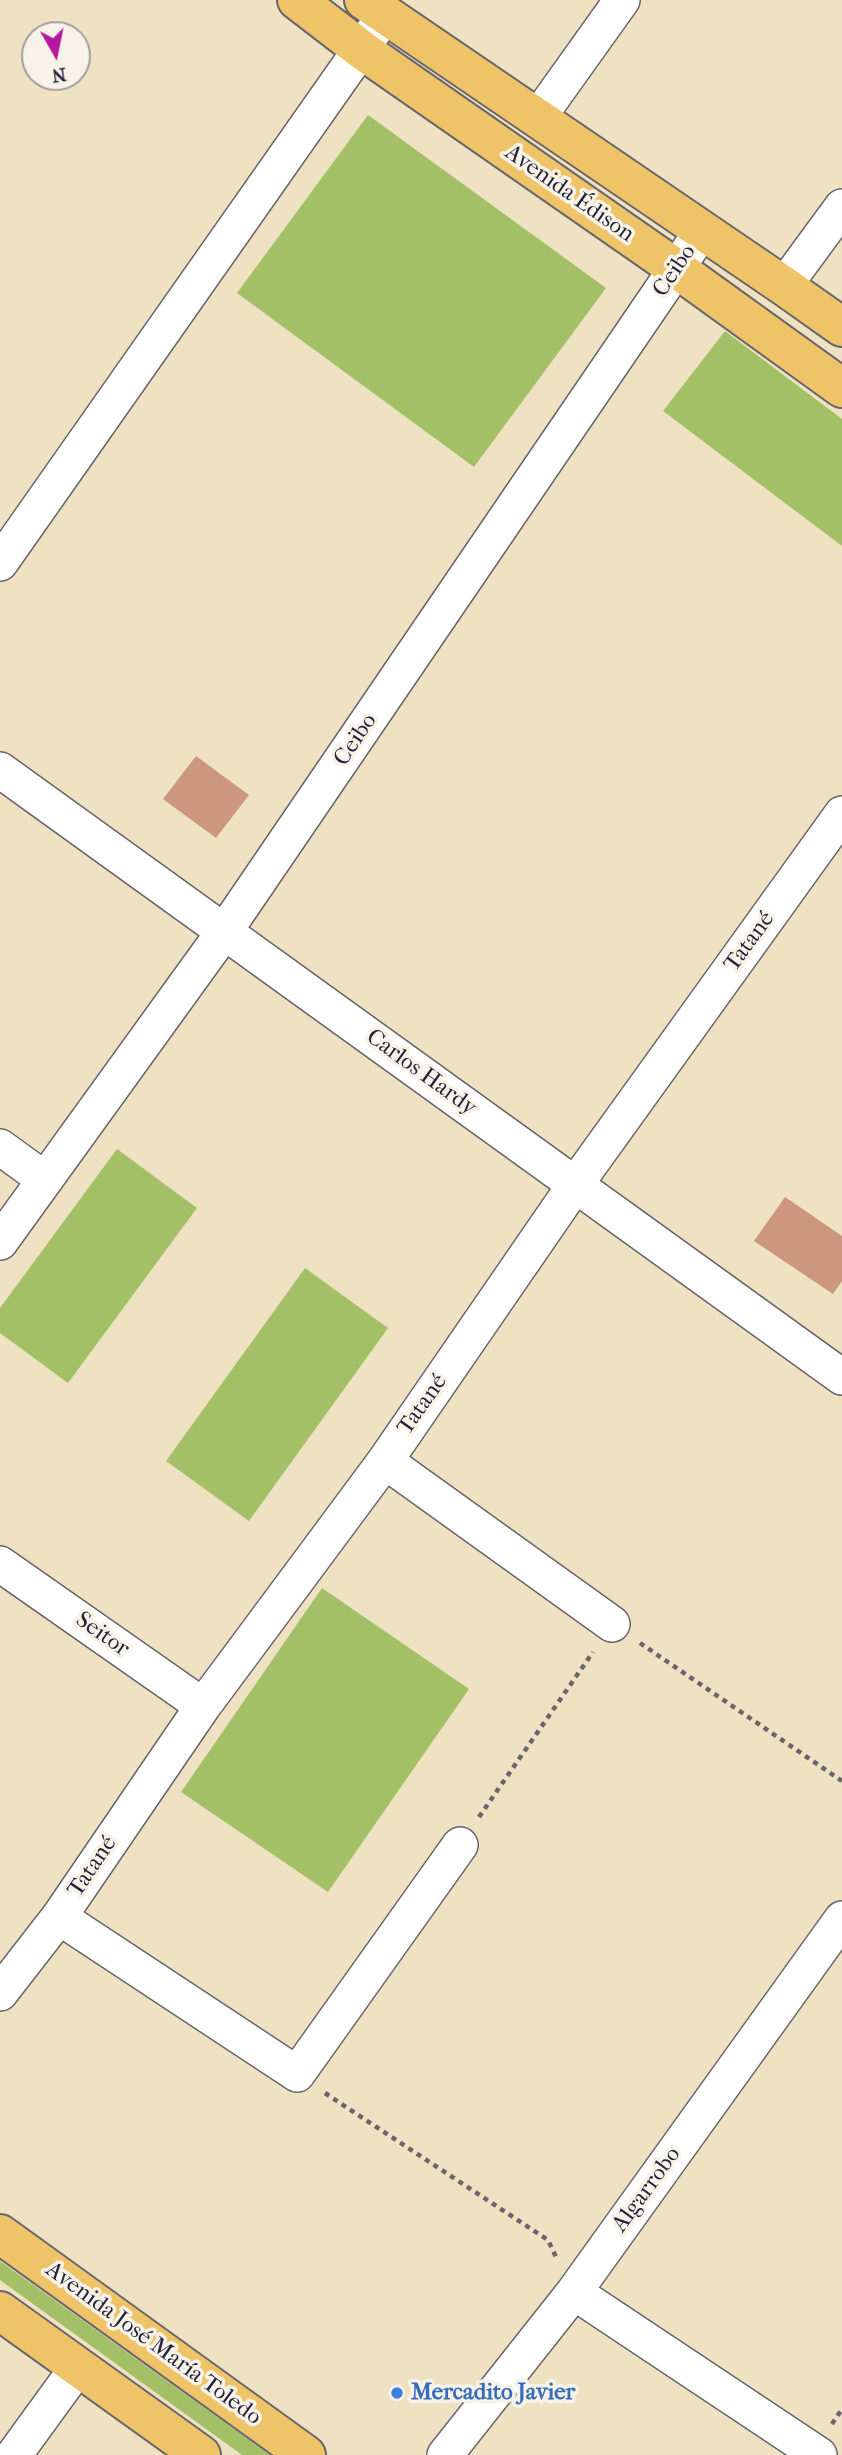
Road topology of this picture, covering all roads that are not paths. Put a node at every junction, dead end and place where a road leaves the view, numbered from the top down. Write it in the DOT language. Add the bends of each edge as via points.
graph roads {
  1 [pos="296,0"];
  2 [pos="622,0"];
  3 [pos="375,8"];
  4 [pos="362,50"];
  5 [pos="537,119"];
  6 [pos="842,208"];
  7 [pos="702,231"];
  8 [pos="677,269"];
  9 [pos="784,286"];
  10 [pos="842,327"];
  11 [pos="842,388"];
  12 [pos="0,563"];
  13 [pos="0,770"];
  14 [pos="842,814"];
  15 [pos="224,932"];
  16 [pos="0,1147"];
  17 [pos="44,1179"];
  18 [pos="575,1185"];
  19 [pos="0,1242"];
  20 [pos="839,1368"];
  21 [pos="384,1461"];
  22 [pos="0,1564"];
  23 [pos="612,1624"];
  24 [pos="203,1706"];
  25 [pos="460,1845"];
  26 [pos="59,1917"];
  27 [pos="842,1919"];
  28 [pos="0,1993"];
  29 [pos="0,2234"];
  30 [pos="574,2292"];
  31 [pos="0,2311"];
  32 [pos="78,2367"];
  33 [pos="14,2455"];
  34 [pos="201,2455"];
  35 [pos="306,2455"];
  36 [pos="445,2455"];
  37 [pos="819,2455"];
  1 -- 4 [label="main road, Avenida Édison"];
  2 -- 5 [label="street"];
  3 -- 4 [label="street"];
  3 -- 5 [label="main road, Avenida Édison"];
  4 -- 8 [label="main road, Avenida Édison"];
  4 -- 12 [label="street"];
  5 -- 7 [label="main road, Avenida Édison"];
  6 -- 9 [label="street"];
  7 -- 8 [label="street, Ceibo"];
  7 -- 9 [label="main road, Avenida Édison"];
  8 -- 11 [label="main road, Avenida Édison"];
  8 -- 15 [label="street, Ceibo"];
  9 -- 10 [label="main road, Avenida Édison"];
  13 -- 15 [label="street, Carlos Hardy"];
  14 -- 18 [label="street, Tatané"];
  15 -- 17 [label="street, Ceibo"];
  15 -- 18 [label="street, Carlos Hardy"];
  16 -- 17 [label="street"];
  17 -- 19 [label="street, Ceibo"];
  18 -- 20 [label="street, Carlos Hardy"];
  18 -- 21 [label="street, Tatané"];
  21 -- 23 [label="street"];
  21 -- 24 [label="street, Tatané"];
  22 -- 24 [label="street, Seitor"];
  24 -- 26 [label="street, Tatané"];
  25 -- 26 [label="street" via="297,2074"];
  26 -- 28 [label="street, Tatané"];
  27 -- 30 [label="street, Algarrobo"];
  29 -- 35 [label="main road, Avenida José María Toledo"];
  30 -- 36 [label="street, Algarrobo"];
  30 -- 37 [label="street"];
  31 -- 32 [label="main road"];
  32 -- 33 [label="street"];
  32 -- 34 [label="main road"];
}
